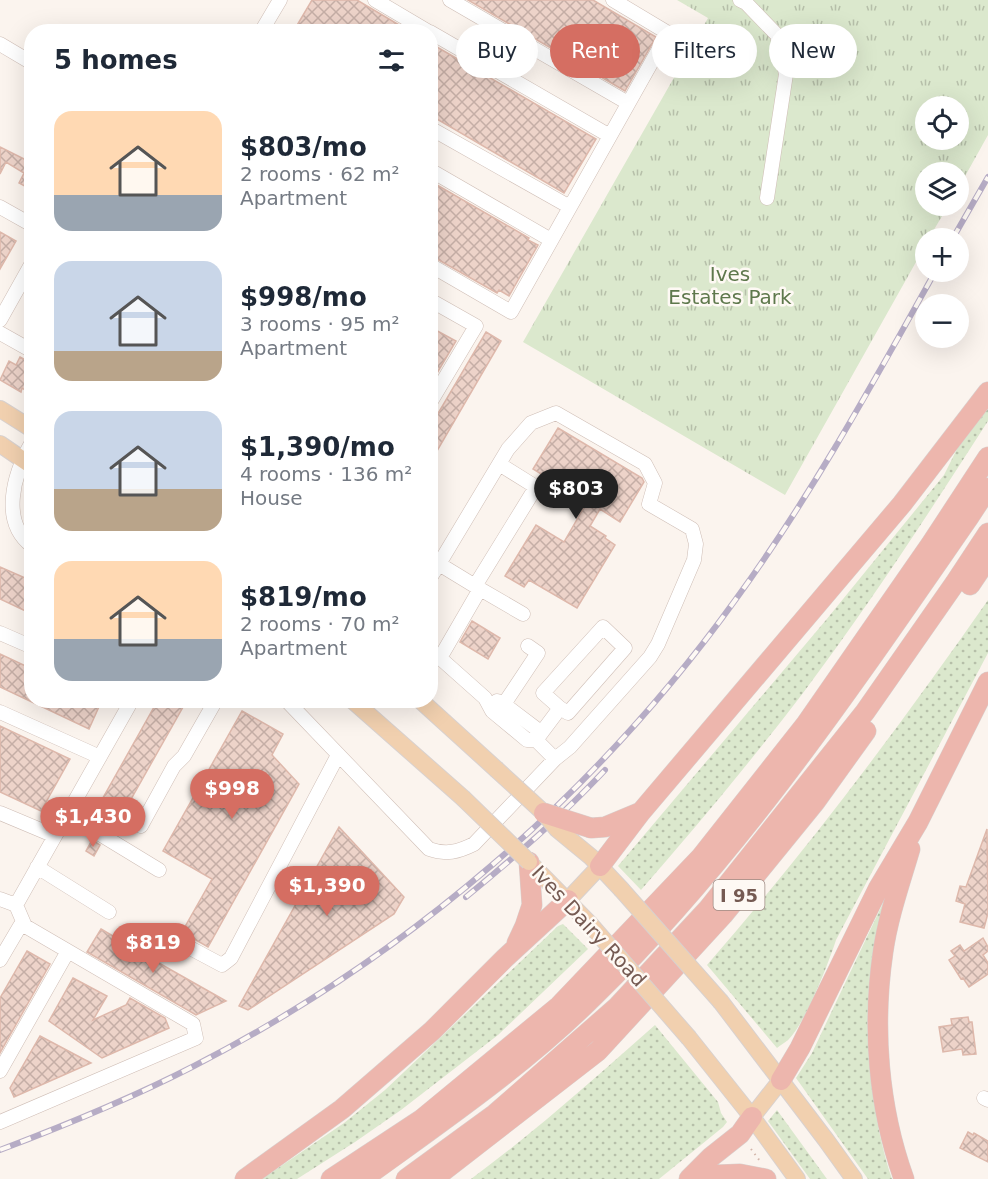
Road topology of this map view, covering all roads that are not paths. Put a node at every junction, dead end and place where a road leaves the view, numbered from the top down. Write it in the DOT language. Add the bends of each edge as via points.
graph roads {
  1 [pos="280,0"];
  2 [pos="375,0"];
  3 [pos="450,0"];
  4 [pos="613,0"];
  5 [pos="740,0"];
  6 [pos="267,24"];
  7 [pos="416,24"];
  8 [pos="438,37"];
  9 [pos="0,44"];
  10 [pos="24,58"];
  11 [pos="628,103"];
  12 [pos="438,133"];
  13 [pos="610,136"];
  14 [pos="438,175"];
  15 [pos="767,198"];
  16 [pos="0,207"];
  17 [pos="570,207"];
  18 [pos="24,220"];
  19 [pos="551,240"];
  20 [pos="438,270"];
  21 [pos="24,277"];
  22 [pos="438,305"];
  23 [pos="0,320"];
  24 [pos="0,333"];
  25 [pos="24,346"];
  26 [pos="438,390"];
  27 [pos="988,392"];
  28 [pos="0,408"];
  29 [pos="24,424"];
  30 [pos="0,444"];
  31 [pos="988,457"];
  32 [pos="24,461"];
  33 [pos="499,464"];
  34 [pos="24,466"];
  35 [pos="5,486"];
  36 [pos="988,488"];
  37 [pos="988,533"];
  38 [pos="24,542"];
  39 [pos="988,558"];
  40 [pos="439,564"];
  41 [pos="478,588"];
  42 [pos="523,614"];
  43 [pos="0,633"];
  44 [pos="24,644"];
  45 [pos="528,646"];
  46 [pos="438,650"];
  47 [pos="438,658"];
  48 [pos="988,682"];
  49 [pos="485,698"];
  50 [pos="504,704"];
  51 [pos="128,708"];
  52 [pos="211,708"];
  53 [pos="294,708"];
  54 [pos="361,708"];
  55 [pos="429,708"];
  56 [pos="560,708"];
  57 [pos="0,712"];
  58 [pos="536,740"];
  59 [pos="338,755"];
  60 [pos="100,757"];
  61 [pos="555,759"];
  62 [pos="641,812"];
  63 [pos="0,813"];
  64 [pos="544,813"];
  65 [pos="67,814"];
  66 [pos="918,822"];
  67 [pos="141,826"];
  68 [pos="55,836"];
  69 [pos="600,866"];
  70 [pos="37,867"];
  71 [pos="535,867"];
  72 [pos="159,870"];
  73 [pos="0,899"];
  74 [pos="568,900"];
  75 [pos="16,905"];
  76 [pos="0,909"];
  77 [pos="110,912"];
  78 [pos="25,926"];
  79 [pos="162,933"];
  80 [pos="513,950"];
  81 [pos="68,951"];
  82 [pos="0,960"];
  83 [pos="0,1071"];
  84 [pos="781,1080"];
  85 [pos="752,1117"];
  86 [pos="0,1122"];
  87 [pos="765,1173"];
  88 [pos="691,1178"];
  89 [pos="245,1179"];
  90 [pos="331,1179"];
  91 [pos="358,1179"];
  92 [pos="406,1179"];
  93 [pos="433,1179"];
  94 [pos="797,1179"];
  95 [pos="854,1179"];
  96 [pos="904,1179"];
  1 -- 6 [label="street"];
  2 -- 7 [label="street"];
  3 -- 11 [label="street"];
  4 -- 11 [label="street" via="668,33"];
  5 -- 15 [label="street" via="777,35 786,74"];
  8 -- 13 [label="street"];
  9 -- 10 [label="street"];
  11 -- 13 [label="street"];
  12 -- 17 [label="street"];
  13 -- 17 [label="street"];
  14 -- 19 [label="street"];
  16 -- 18 [label="street"];
  17 -- 19 [label="street"];
  19 -- 20 [label="street" via="511,312"];
  21 -- 23 [label="street"];
  22 -- 26 [label="street" via="476,326"];
  24 -- 25 [label="street"];
  27 -- 62 [label="highway" via="902,504"];
  28 -- 29 [label="main road"];
  30 -- 32 [label="main road"];
  31 -- 90 [label="highway, I 95" via="806,724 701,857 559,1006 422,1119"];
  33 -- 40 [label="street"];
  33 -- 41 [label="street" via="536,487"];
  33 -- 61 [label="street" via="531,423 556,413 645,464 655,483 649,504 692,529 696,544 694,561 650,657"];
  34 -- 35 [label="street"];
  35 -- 38 [label="street" via="5,518"];
  36 -- 91 [label="highway" via="833,713 669,917 594,996 503,1077"];
  37 -- 92 [label="highway" via="866,712 708,909 617,1007 495,1114"];
  39 -- 93 [label="highway, I 95" via="815,802 723,915 598,1051"];
  40 -- 41 [label="street"];
  41 -- 42 [label="street"];
  41 -- 46 [label="street"];
  43 -- 44 [label="street"];
  45 -- 50 [label="street" via="538,653"];
  47 -- 49 [label="street"];
  48 -- 66 [label="highway"];
  49 -- 50 [label="street"];
  49 -- 58 [label="street" via="492,711 527,740"];
  50 -- 58 [label="street" via="538,730"];
  51 -- 60 [label="street"];
  52 -- 67 [label="street"];
  53 -- 59 [label="street"];
  54 -- 71 [label="main road, Ives Dairy Road, bridge"];
  55 -- 64 [label="main road, bridge"];
  56 -- 56 [label="street" via="568,713 625,648 603,627 543,693"];
  56 -- 58 [label="street"];
  57 -- 60 [label="street"];
  58 -- 61 [label="street"];
  59 -- 61 [label="street" via="429,849 442,853 474,844"];
  59 -- 79 [label="street" via="231,958 222,965"];
  60 -- 65 [label="street"];
  62 -- 64 [label="highway, bridge" via="605,827 591,828"];
  62 -- 69 [label="highway"];
  63 -- 68 [label="street"];
  64 -- 69 [label="main road, bridge"];
  65 -- 68 [label="street"];
  65 -- 72 [label="street"];
  66 -- 84 [label="highway" via="878,889"];
  66 -- 96 [label="highway" via="883,950 878,993 883,1094"];
  68 -- 70 [label="street"];
  69 -- 74 [label="main road"];
  69 -- 84 [label="main road, bridge" via="721,1002"];
  70 -- 75 [label="street"];
  70 -- 77 [label="street"];
  71 -- 74 [label="main road, Ives Dairy Road"];
  71 -- 80 [label="highway" via="532,905"];
  73 -- 75 [label="street"];
  74 -- 80 [label="highway"];
  74 -- 85 [label="main road, Ives Dairy Road, bridge" via="689,1038"];
  75 -- 76 [label="street"];
  75 -- 78 [label="street"];
  78 -- 81 [label="street"];
  78 -- 82 [label="street" via="20,926"];
  80 -- 89 [label="highway" via="432,1031 342,1109"];
  81 -- 83 [label="street"];
  81 -- 86 [label="street" via="194,1024 196,1038"];
  84 -- 85 [label="main road"];
  84 -- 95 [label="main road"];
  85 -- 88 [label="highway" via="740,1134"];
  85 -- 94 [label="main road, Ives Dairy Road"];
  87 -- 88 [label="highway"];
}
